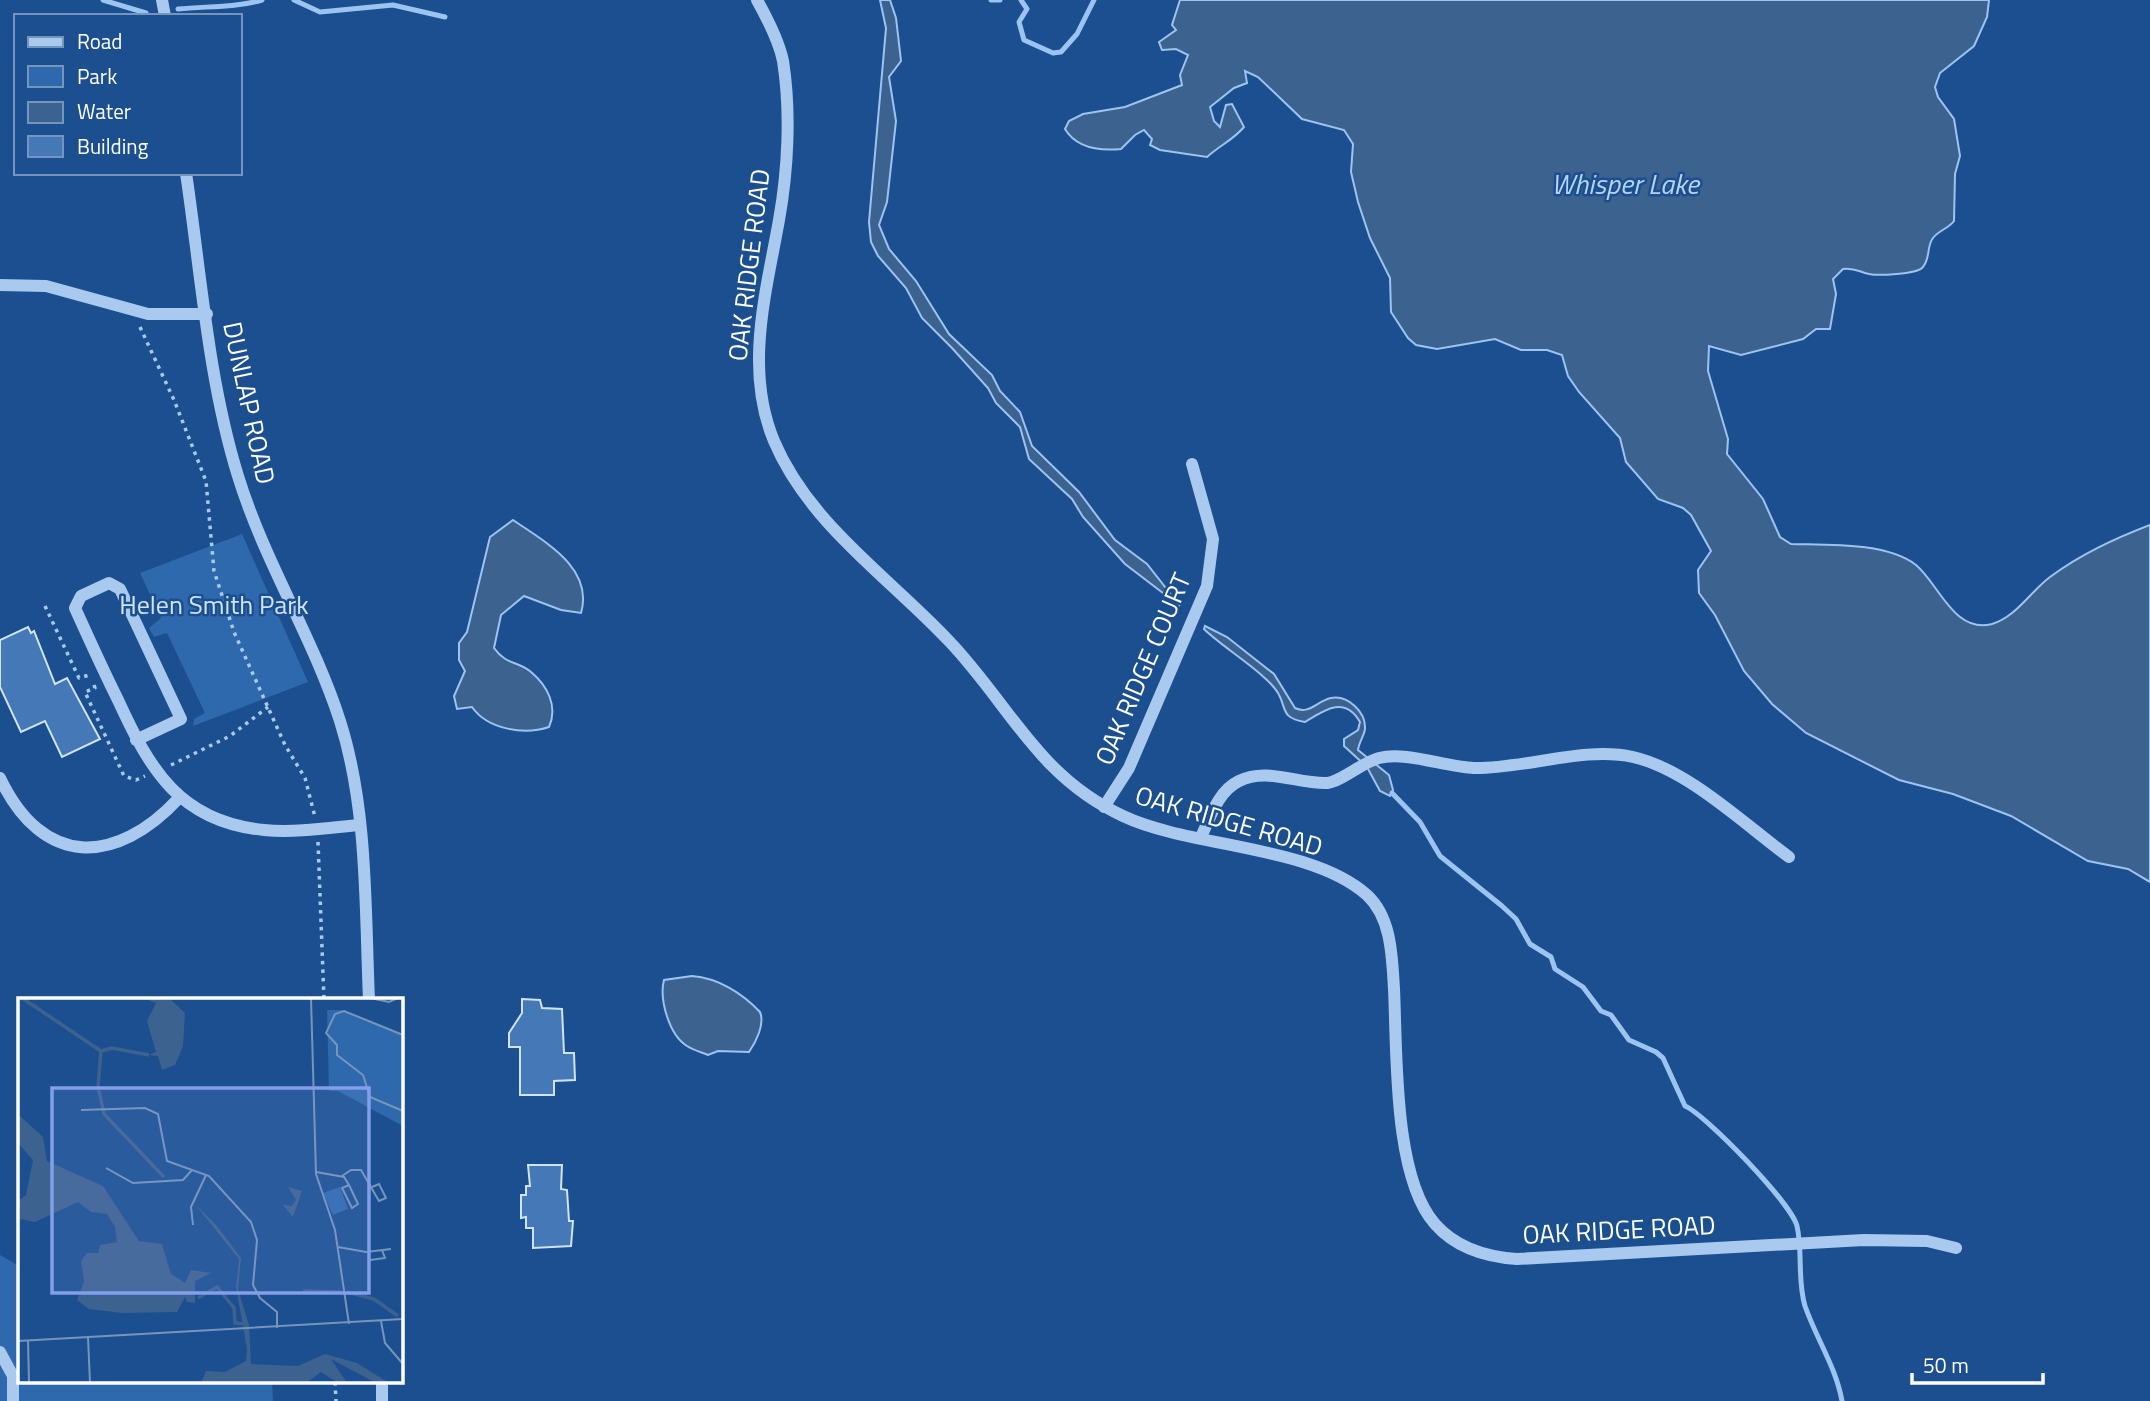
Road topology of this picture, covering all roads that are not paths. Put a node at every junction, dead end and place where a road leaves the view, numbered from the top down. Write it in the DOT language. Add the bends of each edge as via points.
graph roads {
  1 [pos="757,0"];
  2 [pos="186,175"];
  3 [pos="0,285"];
  4 [pos="207,314"];
  5 [pos="1192,464"];
  6 [pos="136,740"];
  7 [pos="0,778"];
  8 [pos="179,798"];
  9 [pos="1104,807"];
  10 [pos="359,825"];
  11 [pos="1201,837"];
  12 [pos="1789,857"];
  13 [pos="369,998"];
  14 [pos="1956,1248"];
  15 [pos="0,1352"];
  16 [pos="13,1401"];
  1 -- 9 [label="street, OAK RIDGE ROAD" via="783,58 786,119 780,214 762,310 758,363 762,400 774,440 798,487 844,539 952,644 1053,770"];
  2 -- 4 [label="street, DUNLAP ROAD"];
  3 -- 4 [label="street" via="46,286 133,312"];
  4 -- 10 [label="street, DUNLAP ROAD" via="236,470 257,530 336,709 353,773"];
  5 -- 9 [label="street, OAK RIDGE COURT" via="1213,539 1207,586 1129,768"];
  6 -- 6 [label="street" via="75,608 81,596 109,583 120,589 181,719"];
  6 -- 8 [label="street" via="155,772"];
  7 -- 8 [label="street" via="20,813 36,829 89,847 120,843 137,835"];
  8 -- 10 [label="street" via="212,817 261,830"];
  9 -- 11 [label="street, OAK RIDGE ROAD" via="1128,819"];
  10 -- 13 [label="street, DUNLAP ROAD"];
  11 -- 12 [label="street" via="1221,797 1237,782 1261,774 1331,783 1381,757 1472,768 1604,754 1634,757 1680,776"];
  11 -- 14 [label="street, OAK RIDGE ROAD" via="1344,878 1371,898 1391,945 1400,1105 1409,1170 1433,1222 1472,1251 1517,1259 1864,1240 1927,1241"];
  15 -- 16 [label="street" via="13,1376"];
}
